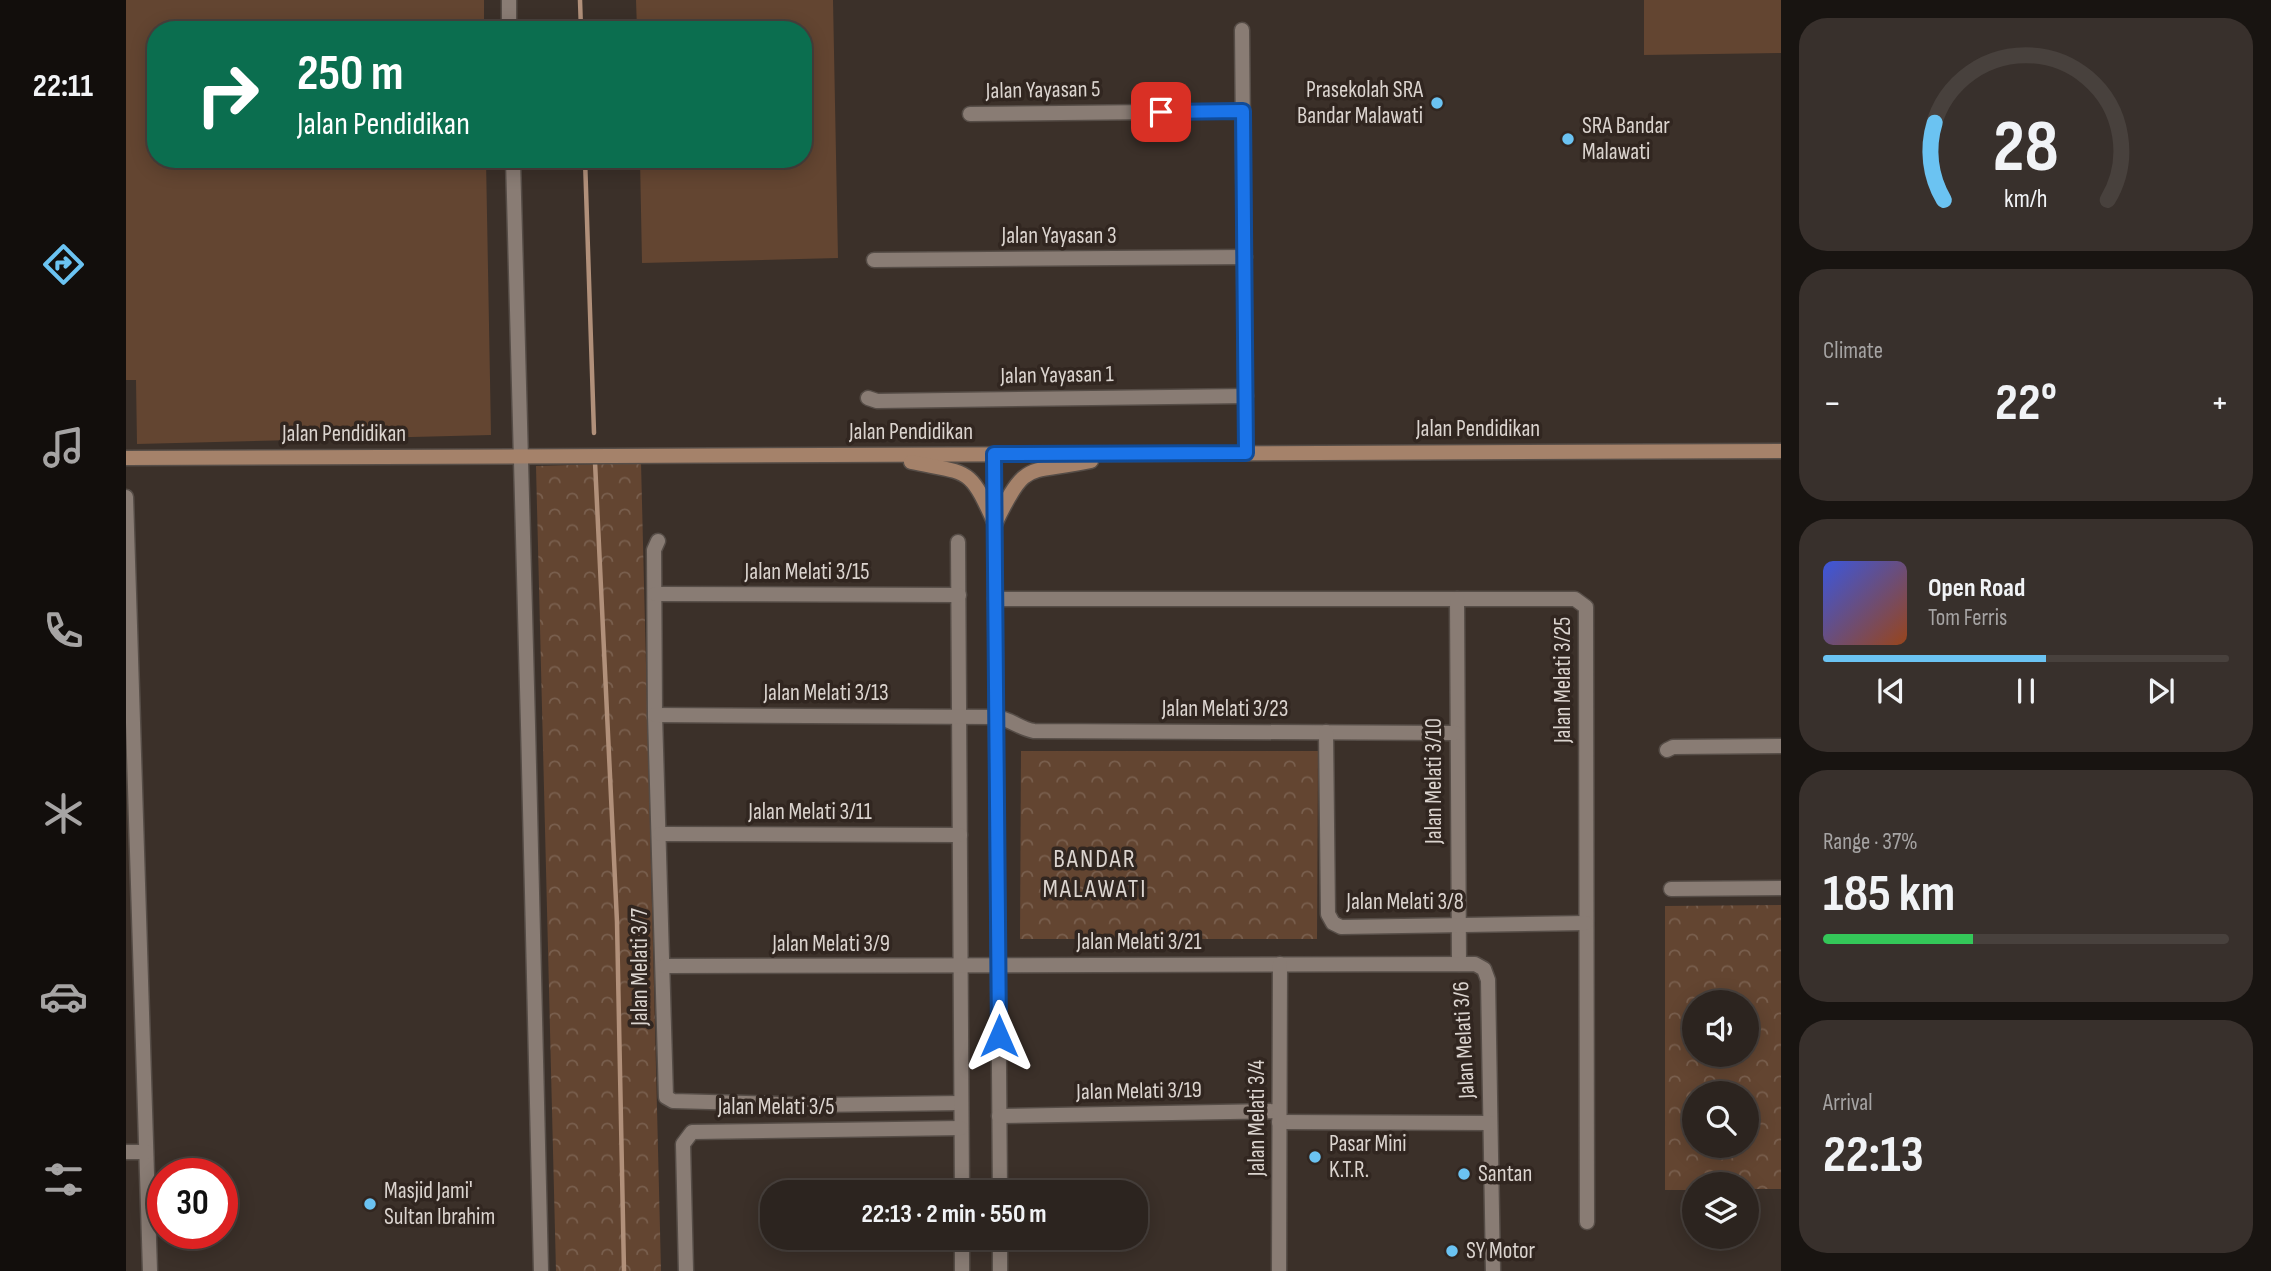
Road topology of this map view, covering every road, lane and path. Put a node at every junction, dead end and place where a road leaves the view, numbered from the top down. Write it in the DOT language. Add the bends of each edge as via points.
graph roads {
  1 [pos="509,0"];
  2 [pos="509,21"];
  3 [pos="1242,30"];
  4 [pos="1243,111"];
  5 [pos="970,114"];
  6 [pos="513,168"];
  7 [pos="1245,257"];
  8 [pos="874,260"];
  9 [pos="1246,396"];
  10 [pos="869,398"];
  11 [pos="1781,451"];
  12 [pos="1127,453"];
  13 [pos="1246,453"];
  14 [pos="994,454"];
  15 [pos="876,455"];
  16 [pos="521,456"];
  17 [pos="126,458"];
  18 [pos="126,497"];
  19 [pos="995,524"];
  20 [pos="658,541"];
  21 [pos="958,542"];
  22 [pos="655,594"];
  23 [pos="958,595"];
  24 [pos="995,599"];
  25 [pos="1457,599"];
  26 [pos="655,715"];
  27 [pos="959,716"];
  28 [pos="996,717"];
  29 [pos="1326,732"];
  30 [pos="1456,733"];
  31 [pos="1781,746"];
  32 [pos="1667,750"];
  33 [pos="660,834"];
  34 [pos="960,835"];
  35 [pos="1781,888"];
  36 [pos="1671,889"];
  37 [pos="1586,923"];
  38 [pos="1458,925"];
  39 [pos="1280,964"];
  40 [pos="1460,964"];
  41 [pos="998,965"];
  42 [pos="664,967"];
  43 [pos="961,967"];
  44 [pos="961,1103"];
  45 [pos="999,1116"];
  46 [pos="1279,1116"];
  47 [pos="1490,1123"];
  48 [pos="961,1128"];
  49 [pos="126,1152"];
  50 [pos="146,1152"];
  51 [pos="961,1180"];
  52 [pos="1000,1180"];
  53 [pos="1587,1222"];
  54 [pos="962,1250"];
  55 [pos="1000,1250"];
  56 [pos="150,1271"];
  57 [pos="541,1271"];
  58 [pos="686,1271"];
  59 [pos="962,1271"];
  60 [pos="1000,1271"];
  61 [pos="1279,1271"];
  62 [pos="1493,1271"];
  1 -- 2 [label="street"];
  3 -- 4 [label="street"];
  4 -- 5 [label="street, Jalan Yayasan 5"];
  4 -- 7 [label="street"];
  6 -- 16 [label="street"];
  7 -- 8 [label="street, Jalan Yayasan 3"];
  7 -- 9 [label="street"];
  9 -- 10 [label="street, Jalan Yayasan 1"];
  9 -- 13 [label="street"];
  11 -- 13 [label="street, Jalan Pendidikan"];
  12 -- 13 [label="street, Jalan Pendidikan"];
  12 -- 14 [label="street, Jalan Pendidikan"];
  12 -- 19 [label="street" via="1038,467 1012,491"];
  14 -- 15 [label="street, Jalan Pendidikan"];
  14 -- 19 [label="street"];
  15 -- 16 [label="street, Jalan Pendidikan"];
  15 -- 19 [label="street" via="953,468 966,475"];
  16 -- 17 [label="street, Jalan Pendidikan"];
  16 -- 57 [label="street"];
  18 -- 50 [label="street"];
  19 -- 24 [label="street"];
  20 -- 22 [label="street, Jalan Melati 3/7"];
  21 -- 23 [label="street"];
  22 -- 23 [label="street, Jalan Melati 3/15"];
  22 -- 26 [label="street, Jalan Melati 3/7"];
  23 -- 27 [label="street"];
  24 -- 25 [label="street, Jalan Melati 3/25"];
  24 -- 28 [label="street"];
  25 -- 30 [label="street, Jalan Melati 3/10"];
  25 -- 37 [label="street, Jalan Melati 3/25" via="1575,599 1586,607"];
  26 -- 27 [label="street, Jalan Melati 3/13"];
  26 -- 33 [label="street, Jalan Melati 3/7"];
  27 -- 28 [label="street, Jalan Melati 3/13"];
  27 -- 34 [label="street"];
  28 -- 29 [label="street, Jalan Melati 3/23" via="1034,731"];
  28 -- 41 [label="street"];
  29 -- 30 [label="street, Jalan Melati 3/23"];
  29 -- 38 [label="street, Jalan Melati 3/8" via="1328,914 1333,923 1341,927"];
  30 -- 38 [label="street, Jalan Melati 3/10"];
  31 -- 32 [label="street"];
  33 -- 34 [label="street, Jalan Melati 3/11"];
  33 -- 42 [label="street, Jalan Melati 3/7"];
  34 -- 43 [label="street"];
  35 -- 36 [label="street"];
  37 -- 38 [label="street, Jalan Melati 3/8"];
  37 -- 53 [label="street, Jalan Melati 3/25"];
  38 -- 40 [label="street, Jalan Melati 3/10"];
  39 -- 40 [label="street, Jalan Melati 3/6"];
  39 -- 41 [label="street, Jalan Melati 3/21"];
  39 -- 46 [label="street, Jalan Melati 3/4"];
  40 -- 47 [label="street, Jalan Melati 3/6" via="1484,969 1488,980"];
  41 -- 43 [label="street, Jalan Melati 3/9"];
  41 -- 45 [label="street"];
  42 -- 43 [label="street, Jalan Melati 3/9"];
  42 -- 44 [label="street, Jalan Melati 3/7" via="664,1093 669,1100 814,1105"];
  43 -- 44 [label="street"];
  44 -- 48 [label="street"];
  45 -- 46 [label="street, Jalan Melati 3/19"];
  45 -- 52 [label="street"];
  46 -- 47 [label="street, Jalan Melati 3/19"];
  46 -- 61 [label="street, Jalan Melati 3/4"];
  47 -- 62 [label="street, Jalan Melati 3/6"];
  48 -- 51 [label="street"];
  48 -- 58 [label="street, Jalan Melati 3/5" via="692,1132 683,1144"];
  49 -- 50 [label="street"];
  50 -- 56 [label="street"];
  54 -- 59 [label="street"];
  55 -- 60 [label="street"];
}
